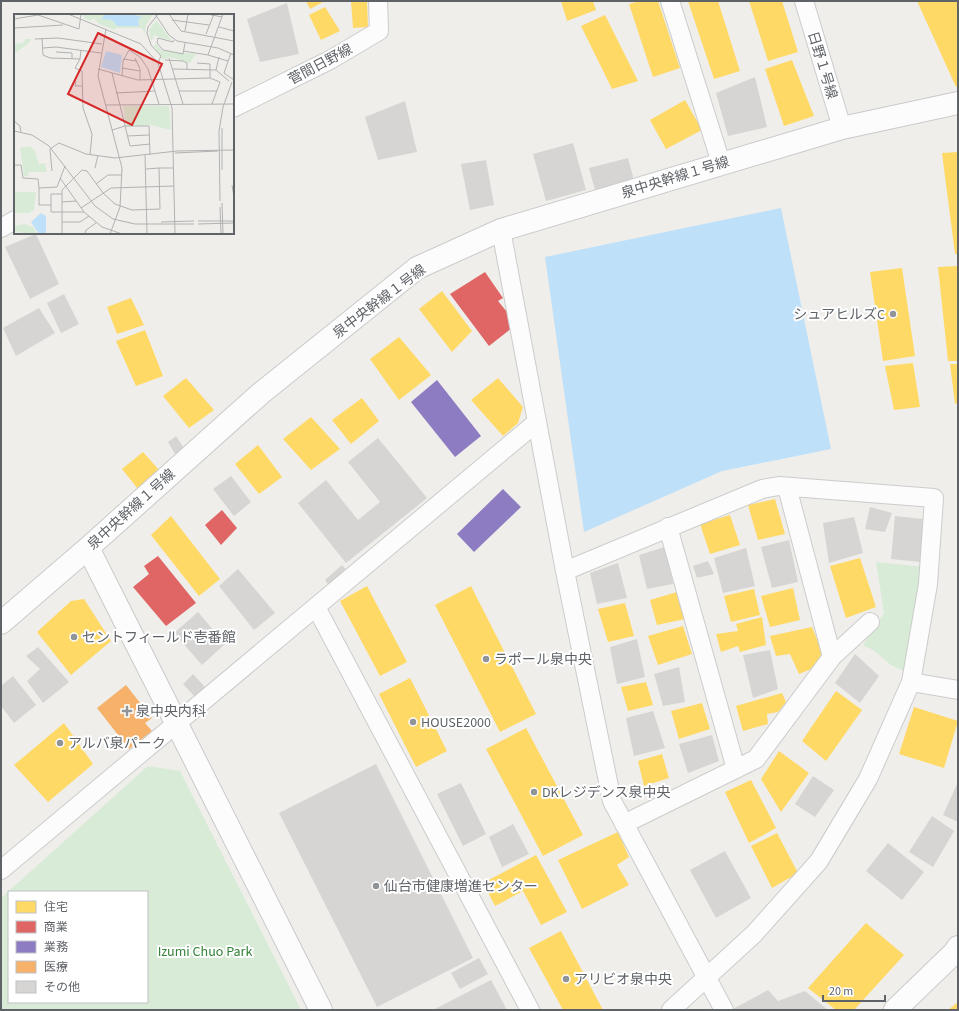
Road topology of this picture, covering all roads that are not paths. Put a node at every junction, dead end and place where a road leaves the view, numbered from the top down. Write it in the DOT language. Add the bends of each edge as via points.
graph roads {
  1 [pos="378,1"];
  2 [pos="670,1"];
  3 [pos="804,1"];
  4 [pos="958,103"];
  5 [pos="234,108"];
  6 [pos="842,128"];
  7 [pos="721,164"];
  8 [pos="14,221"];
  9 [pos="1,228"];
  10 [pos="501,230"];
  11 [pos="537,422"];
  12 [pos="787,487"];
  13 [pos="668,527"];
  14 [pos="88,548"];
  15 [pos="565,571"];
  16 [pos="316,607"];
  17 [pos="870,622"];
  18 [pos="1,623"];
  19 [pos="832,657"];
  20 [pos="911,682"];
  21 [pos="958,690"];
  22 [pos="177,724"];
  23 [pos="736,769"];
  24 [pos="624,824"];
  25 [pos="1,870"];
  26 [pos="957,951"];
  27 [pos="707,978"];
  28 [pos="321,1010"];
  29 [pos="530,1010"];
  30 [pos="671,1010"];
  31 [pos="724,1010"];
  32 [pos="895,1010"];
  1 -- 5 [label="street, 菅間日野線" via="379,31 330,60"];
  2 -- 7 [label="street"];
  3 -- 6 [label="street, 日野１号線"];
  4 -- 6 [label="street, 泉中央幹線１号線"];
  6 -- 7 [label="street, 泉中央幹線１号線"];
  7 -- 10 [label="street, 泉中央幹線１号線"];
  8 -- 9 [label="street"];
  10 -- 11 [label="street"];
  10 -- 14 [label="street, 泉中央幹線１号線" via="417,268 260,394"];
  11 -- 15 [label="street"];
  11 -- 16 [label="street"];
  12 -- 13 [label="street" via="762,489"];
  12 -- 19 [label="street"];
  12 -- 20 [label="street" via="934,498 928,584"];
  13 -- 15 [label="street"];
  13 -- 23 [label="street"];
  14 -- 18 [label="street, 泉中央幹線１号線"];
  14 -- 22 [label="street"];
  15 -- 24 [label="street" via="612,801"];
  16 -- 22 [label="street"];
  16 -- 29 [label="street"];
  17 -- 19 [label="street"];
  19 -- 23 [label="street" via="756,759"];
  20 -- 21 [label="street"];
  20 -- 27 [label="street" via="868,779 819,861 754,934"];
  22 -- 25 [label="street"];
  22 -- 28 [label="street"];
  23 -- 24 [label="street"];
  24 -- 27 [label="street"];
  26 -- 32 [label="street"];
  27 -- 30 [label="street"];
  27 -- 31 [label="street"];
}
